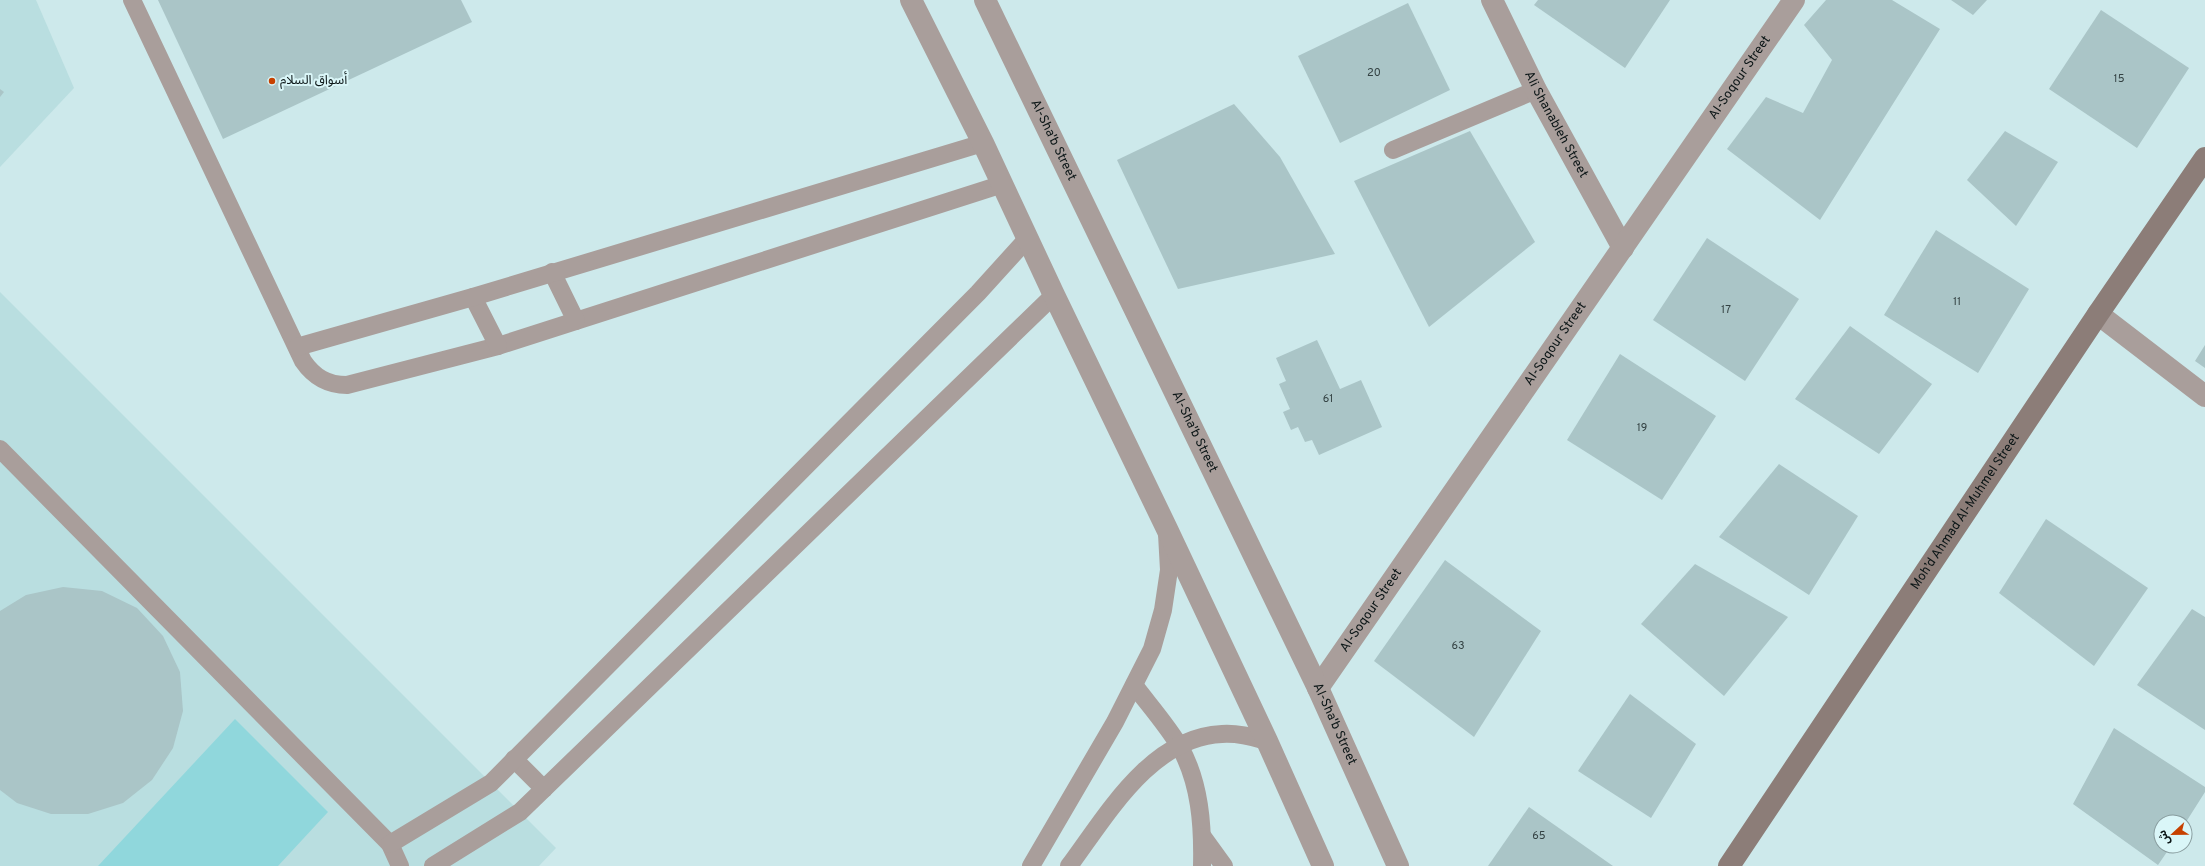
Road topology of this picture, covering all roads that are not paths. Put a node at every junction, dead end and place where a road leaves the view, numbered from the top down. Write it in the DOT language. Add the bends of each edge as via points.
graph roads {
  1 [pos="132,0"];
  2 [pos="912,0"];
  3 [pos="985,0"];
  4 [pos="1492,0"];
  5 [pos="1794,0"];
  6 [pos="1536,90"];
  7 [pos="983,143"];
  8 [pos="1393,150"];
  9 [pos="2205,158"];
  10 [pos="1003,184"];
  11 [pos="1028,239"];
  12 [pos="1623,248"];
  13 [pos="552,272"];
  14 [pos="1054,295"];
  15 [pos="473,297"];
  16 [pos="2098,314"];
  17 [pos="576,321"];
  18 [pos="498,346"];
  19 [pos="297,347"];
  20 [pos="2205,396"];
  21 [pos="0,449"];
  22 [pos="1167,529"];
  23 [pos="1134,685"];
  24 [pos="1318,688"];
  25 [pos="1267,741"];
  26 [pos="1179,746"];
  27 [pos="514,759"];
  28 [pos="544,789"];
  29 [pos="1203,837"];
  30 [pos="390,844"];
  31 [pos="400,866"];
  32 [pos="433,866"];
  33 [pos="1031,866"];
  34 [pos="1069,866"];
  35 [pos="1202,866"];
  36 [pos="1224,866"];
  37 [pos="1323,866"];
  38 [pos="1398,866"];
  39 [pos="1729,866"];
  1 -- 19 [label="lane"];
  2 -- 7 [label="street"];
  3 -- 24 [label="street, Al-Sha'b Street"];
  4 -- 6 [label="street, Ali Shanableh Street"];
  5 -- 12 [label="street, Al-Soqour Street"];
  6 -- 8 [label="lane"];
  6 -- 12 [label="street, Ali Shanableh Street"];
  7 -- 10 [label="street"];
  7 -- 13 [label="lane"];
  9 -- 16 [label="main road, Moh’d Ahmad Al-Muhmel Street"];
  10 -- 11 [label="street"];
  10 -- 17 [label="lane"];
  11 -- 14 [label="street"];
  11 -- 27 [label="lane" via="978,293"];
  12 -- 24 [label="street, Al-Soqour Street"];
  13 -- 15 [label="lane"];
  13 -- 17 [label="lane"];
  14 -- 22 [label="street"];
  14 -- 28 [label="lane"];
  15 -- 18 [label="lane"];
  15 -- 19 [label="lane"];
  16 -- 20 [label="street"];
  16 -- 39 [label="main road, Moh’d Ahmad Al-Muhmel Street"];
  17 -- 18 [label="lane"];
  18 -- 19 [label="lane" via="347,385 327,382 311,373"];
  21 -- 30 [label="lane"];
  22 -- 23 [label="lane" via="1169,570 1163,610 1152,649"];
  22 -- 25 [label="street"];
  23 -- 26 [label="lane"];
  23 -- 33 [label="lane"];
  24 -- 38 [label="street, Al-Sha'b Street"];
  25 -- 26 [label="lane" via="1245,735 1222,734 1200,737"];
  25 -- 37 [label="street"];
  26 -- 29 [label="lane" via="1195,785"];
  26 -- 34 [label="lane" via="1146,768"];
  27 -- 28 [label="lane"];
  27 -- 30 [label="lane" via="491,783"];
  28 -- 32 [label="lane" via="520,812"];
  29 -- 35 [label="lane"];
  29 -- 36 [label="lane"];
  30 -- 31 [label="lane"];
}
